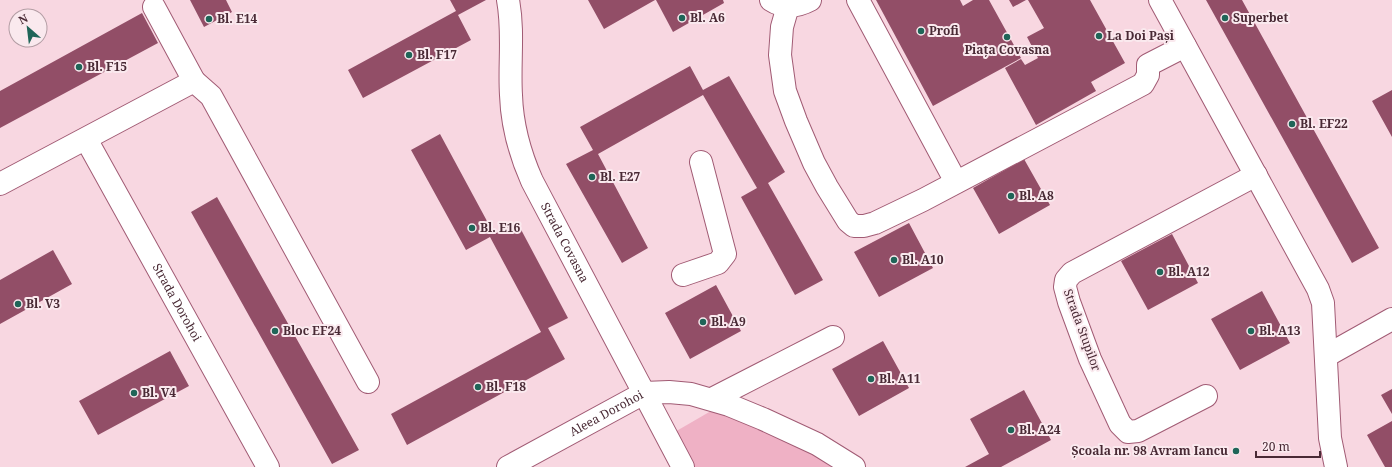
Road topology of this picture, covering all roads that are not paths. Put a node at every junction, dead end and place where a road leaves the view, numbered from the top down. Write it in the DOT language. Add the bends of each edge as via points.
graph roads {
  1 [pos="508,0"];
  2 [pos="810,0"];
  3 [pos="858,0"];
  4 [pos="1160,0"];
  5 [pos="779,3"];
  6 [pos="154,7"];
  7 [pos="1185,46"];
  8 [pos="194,81"];
  9 [pos="86,139"];
  10 [pos="701,162"];
  11 [pos="1256,175"];
  12 [pos="956,182"];
  13 [pos="0,184"];
  14 [pos="684,275"];
  15 [pos="1387,321"];
  16 [pos="833,337"];
  17 [pos="1326,356"];
  18 [pos="368,382"];
  19 [pos="644,393"];
  20 [pos="1206,396"];
  21 [pos="712,399"];
  22 [pos="268,467"];
  23 [pos="508,467"];
  24 [pos="683,467"];
  25 [pos="854,467"];
  26 [pos="1336,467"];
  1 -- 19 [label="street, Strada Covasna" via="512,34 512,114 523,161"];
  2 -- 5 [label="street" via="797,6"];
  3 -- 12 [label="street"];
  4 -- 7 [label="street"];
  5 -- 12 [label="street" via="782,27 780,55 785,91 814,163 848,221 854,226 876,223"];
  6 -- 8 [label="street"];
  7 -- 11 [label="street"];
  7 -- 12 [label="street" via="1148,65 1148,75 1143,84"];
  8 -- 9 [label="street"];
  8 -- 18 [label="street" via="211,96"];
  9 -- 13 [label="street"];
  9 -- 22 [label="street, Strada Dorohoi"];
  10 -- 14 [label="street" via="725,254 718,263"];
  11 -- 17 [label="street" via="1318,289 1323,303"];
  11 -- 20 [label="street, Strada Stupilor" via="1072,273 1066,280 1069,302 1090,359 1120,424 1128,432 1138,431"];
  15 -- 17 [label="street"];
  16 -- 21 [label="street"];
  17 -- 26 [label="street" via="1330,438"];
  19 -- 21 [label="street, Aleea Dorohoi" via="683,393"];
  19 -- 23 [label="street, Aleea Dorohoi"];
  19 -- 24 [label="street, Strada Covasna"];
  21 -- 25 [label="street, Aleea Dorohoi" via="817,444"];
}
